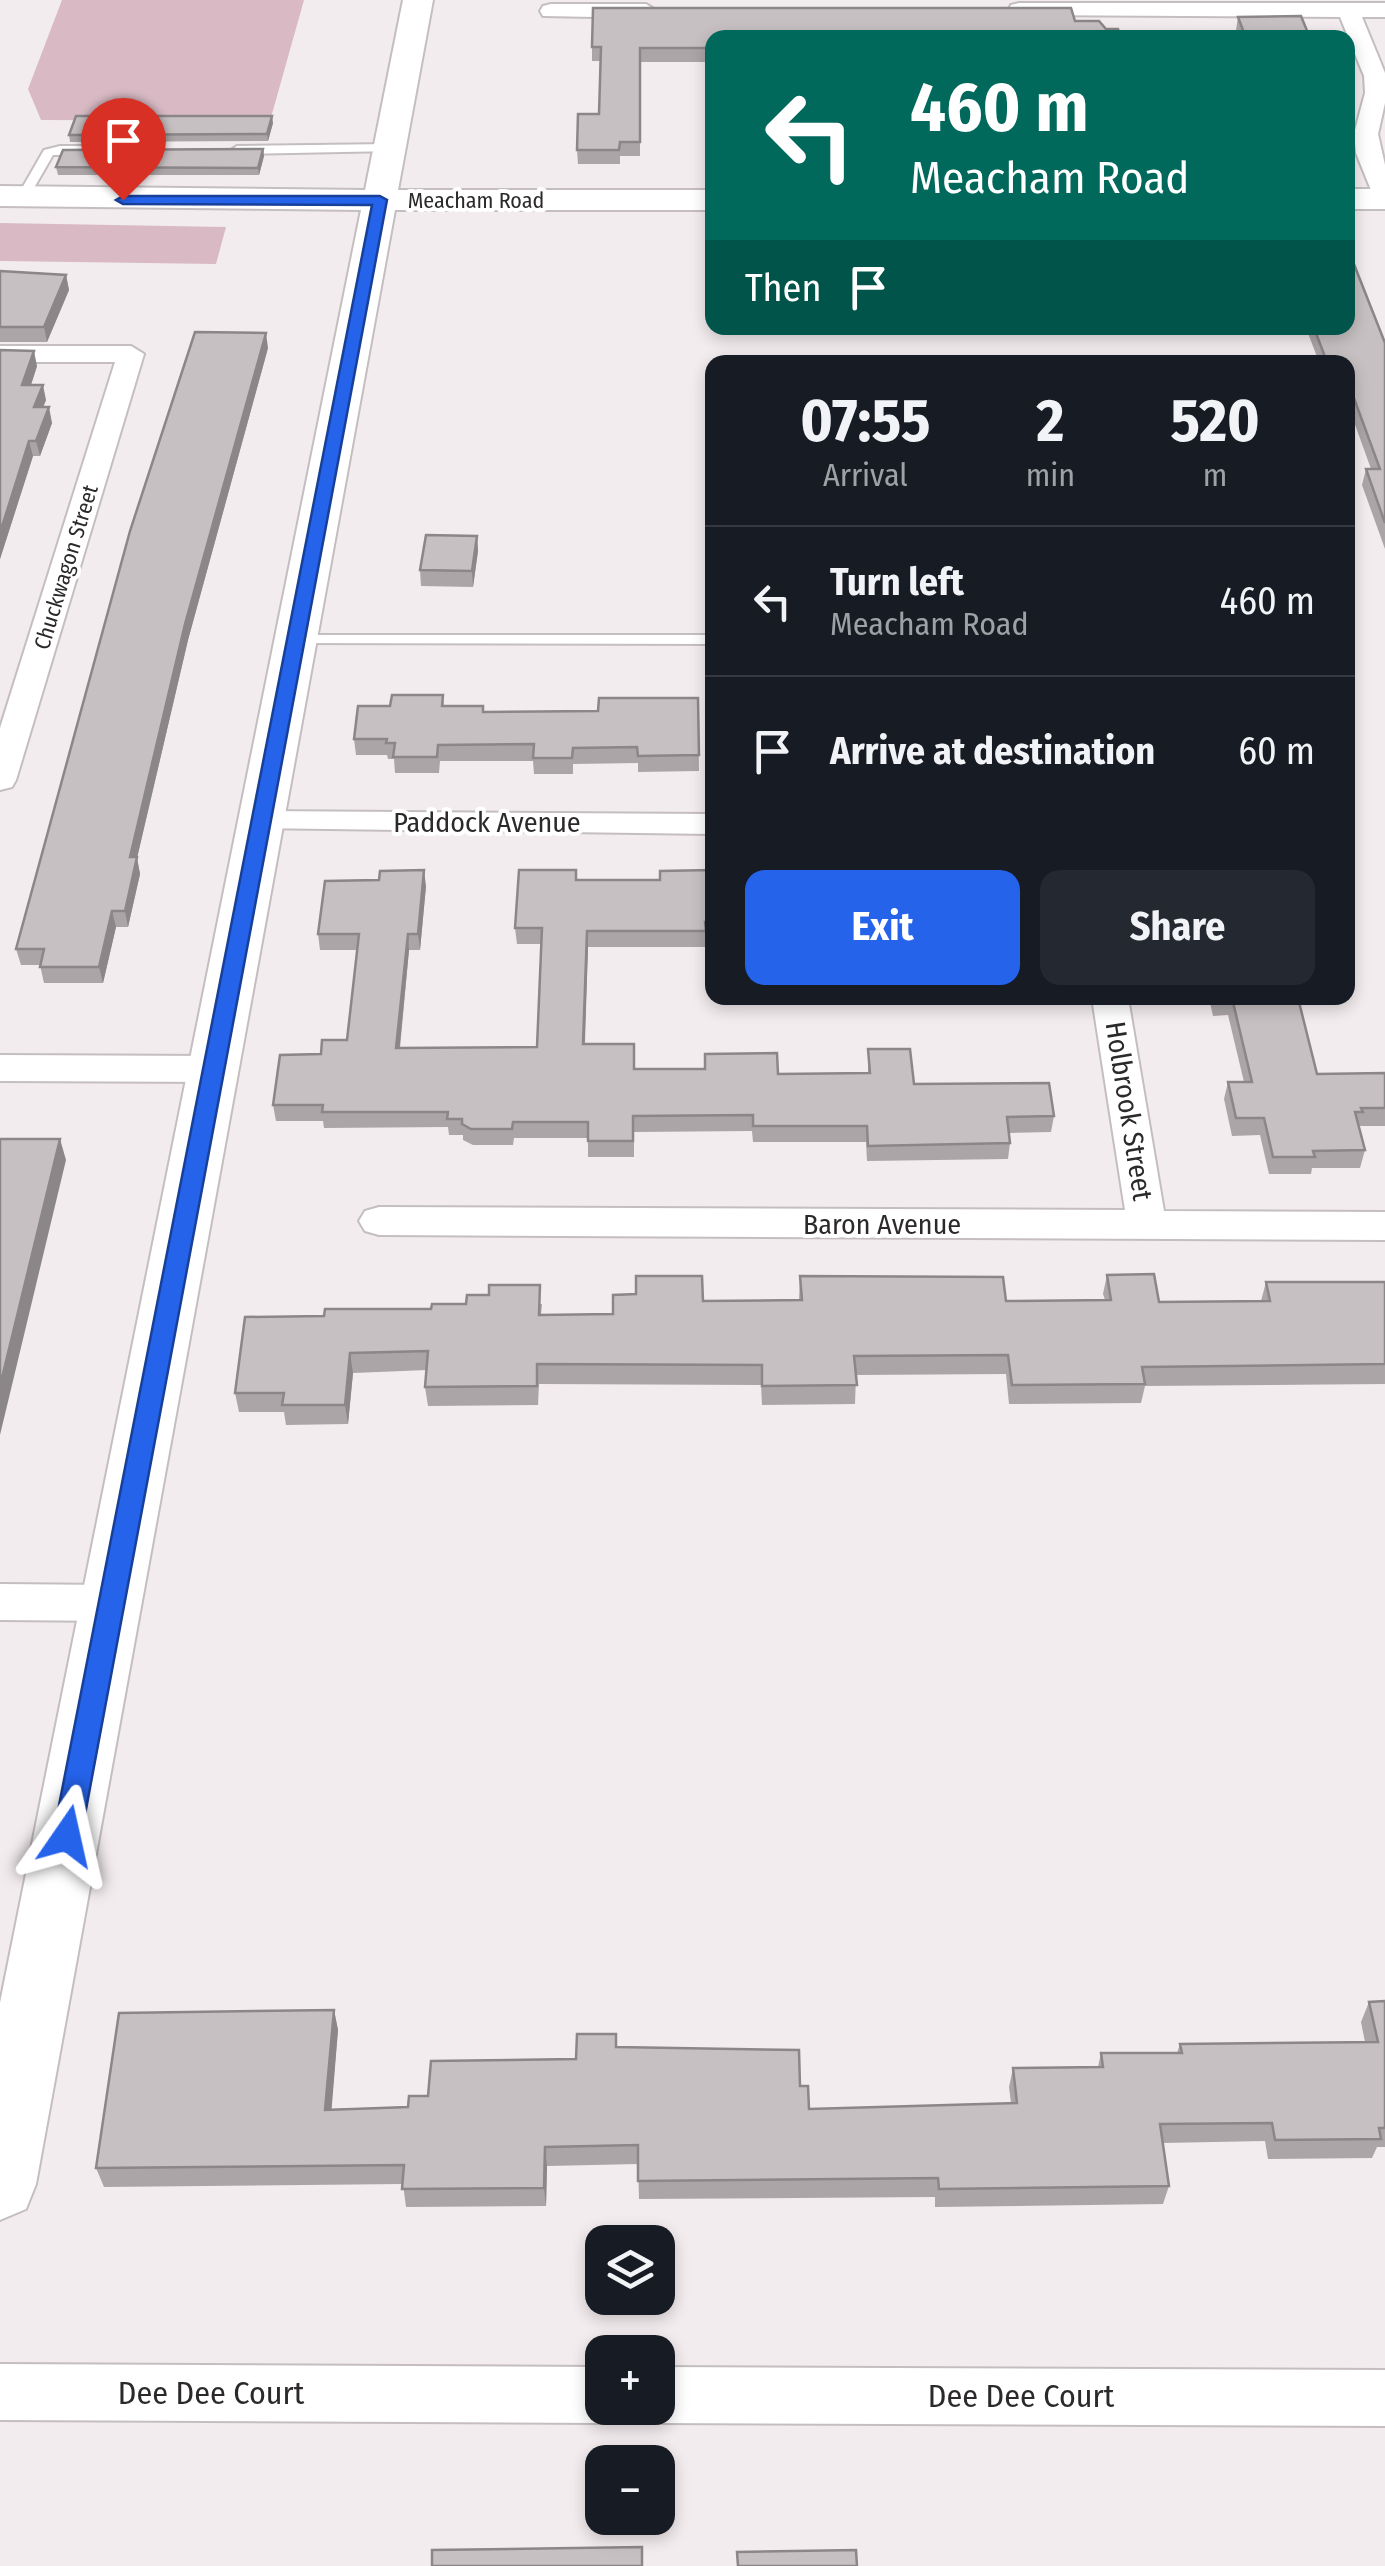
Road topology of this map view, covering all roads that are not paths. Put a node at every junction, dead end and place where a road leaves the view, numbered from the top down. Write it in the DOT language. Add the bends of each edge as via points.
graph roads {
  1 [pos="418,0"];
  2 [pos="1118,5"];
  3 [pos="669,10"];
  4 [pos="1002,10"];
  5 [pos="1348,10"];
  6 [pos="1385,10"];
  7 [pos="551,11"];
  8 [pos="390,148"];
  9 [pos="166,150"];
  10 [pos="222,150"];
  11 [pos="12,197"];
  12 [pos="1385,197"];
  13 [pos="1355,199"];
  14 [pos="380,200"];
  15 [pos="705,200"];
  16 [pos="0,354"];
  17 [pos="296,640"];
  18 [pos="705,640"];
  19 [pos="0,780"];
  20 [pos="261,822"];
  21 [pos="705,824"];
  22 [pos="1111,1005"];
  23 [pos="0,1068"];
  24 [pos="214,1069"];
  25 [pos="379,1221"];
  26 [pos="1147,1225"];
  27 [pos="1385,1226"];
  28 [pos="0,1602"];
  29 [pos="112,1603"];
  30 [pos="0,2184"];
  31 [pos="0,2392"];
  32 [pos="585,2394"];
  33 [pos="675,2395"];
  34 [pos="1385,2398"];
  1 -- 8 [label="street"];
  2 -- 4 [label="street"];
  2 -- 5 [label="street"];
  3 -- 7 [label="street"];
  5 -- 6 [label="street"];
  5 -- 12 [label="street" via="1375,76 1366,134"];
  8 -- 10 [label="lane"];
  8 -- 14 [label="street"];
  9 -- 11 [label="lane" via="48,153"];
  11 -- 14 [label="street, Meacham Road"];
  12 -- 13 [label="street"];
  14 -- 15 [label="street, Meacham Road"];
  14 -- 17 [label="street"];
  16 -- 19 [label="street, Chuckwagon Street" via="131,354"];
  17 -- 18 [label="lane"];
  17 -- 20 [label="street"];
  20 -- 21 [label="street, Paddock Avenue"];
  20 -- 24 [label="street"];
  22 -- 26 [label="street, Holbrook Street"];
  23 -- 24 [label="street"];
  24 -- 29 [label="street"];
  25 -- 26 [label="street, Baron Avenue"];
  26 -- 27 [label="street, Baron Avenue"];
  28 -- 29 [label="street"];
  29 -- 30 [label="street"];
  31 -- 32 [label="street, Dee Dee Court"];
  33 -- 34 [label="street, Dee Dee Court"];
}
